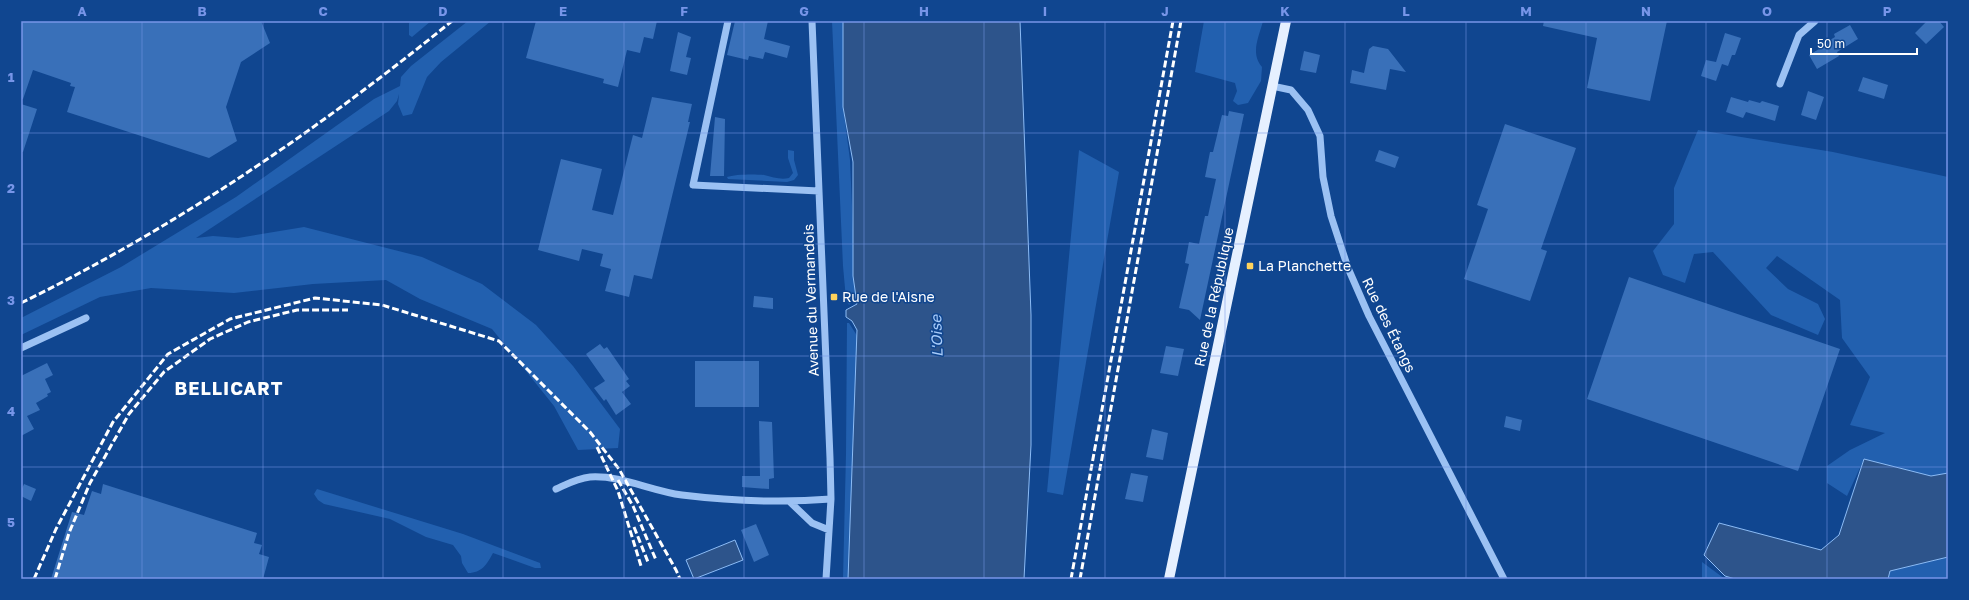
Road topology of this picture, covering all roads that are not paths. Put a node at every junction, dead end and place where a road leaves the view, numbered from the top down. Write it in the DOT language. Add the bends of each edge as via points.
graph roads {
  1 [pos="728,21"];
  2 [pos="812,21"];
  3 [pos="1286,21"];
  4 [pos="1815,21"];
  5 [pos="1780,84"];
  6 [pos="1272,86"];
  7 [pos="819,191"];
  8 [pos="86,318"];
  9 [pos="21,348"];
  10 [pos="556,489"];
  11 [pos="830,499"];
  12 [pos="790,502"];
  13 [pos="829,530"];
  14 [pos="826,579"];
  15 [pos="1169,579"];
  16 [pos="1504,579"];
  1 -- 7 [label="street" via="692,185"];
  2 -- 7 [label="street, Avenue du Vermandois"];
  3 -- 6 [label="main road, Rue de la République"];
  4 -- 5 [label="street" via="1799,35"];
  6 -- 15 [label="main road, Rue de la République"];
  6 -- 16 [label="street, Rue des Étangs" via="1291,90 1308,110 1320,136 1323,176 1331,216 1348,268 1368,316"];
  7 -- 11 [label="street, Avenue du Vermandois"];
  8 -- 9 [label="street"];
  10 -- 12 [label="street" via="589,477 611,478 681,495"];
  11 -- 12 [label="street"];
  11 -- 13 [label="street, Avenue du Vermandois"];
  12 -- 13 [label="street" via="812,523"];
  13 -- 14 [label="street, Avenue du Vermandois"];
}
